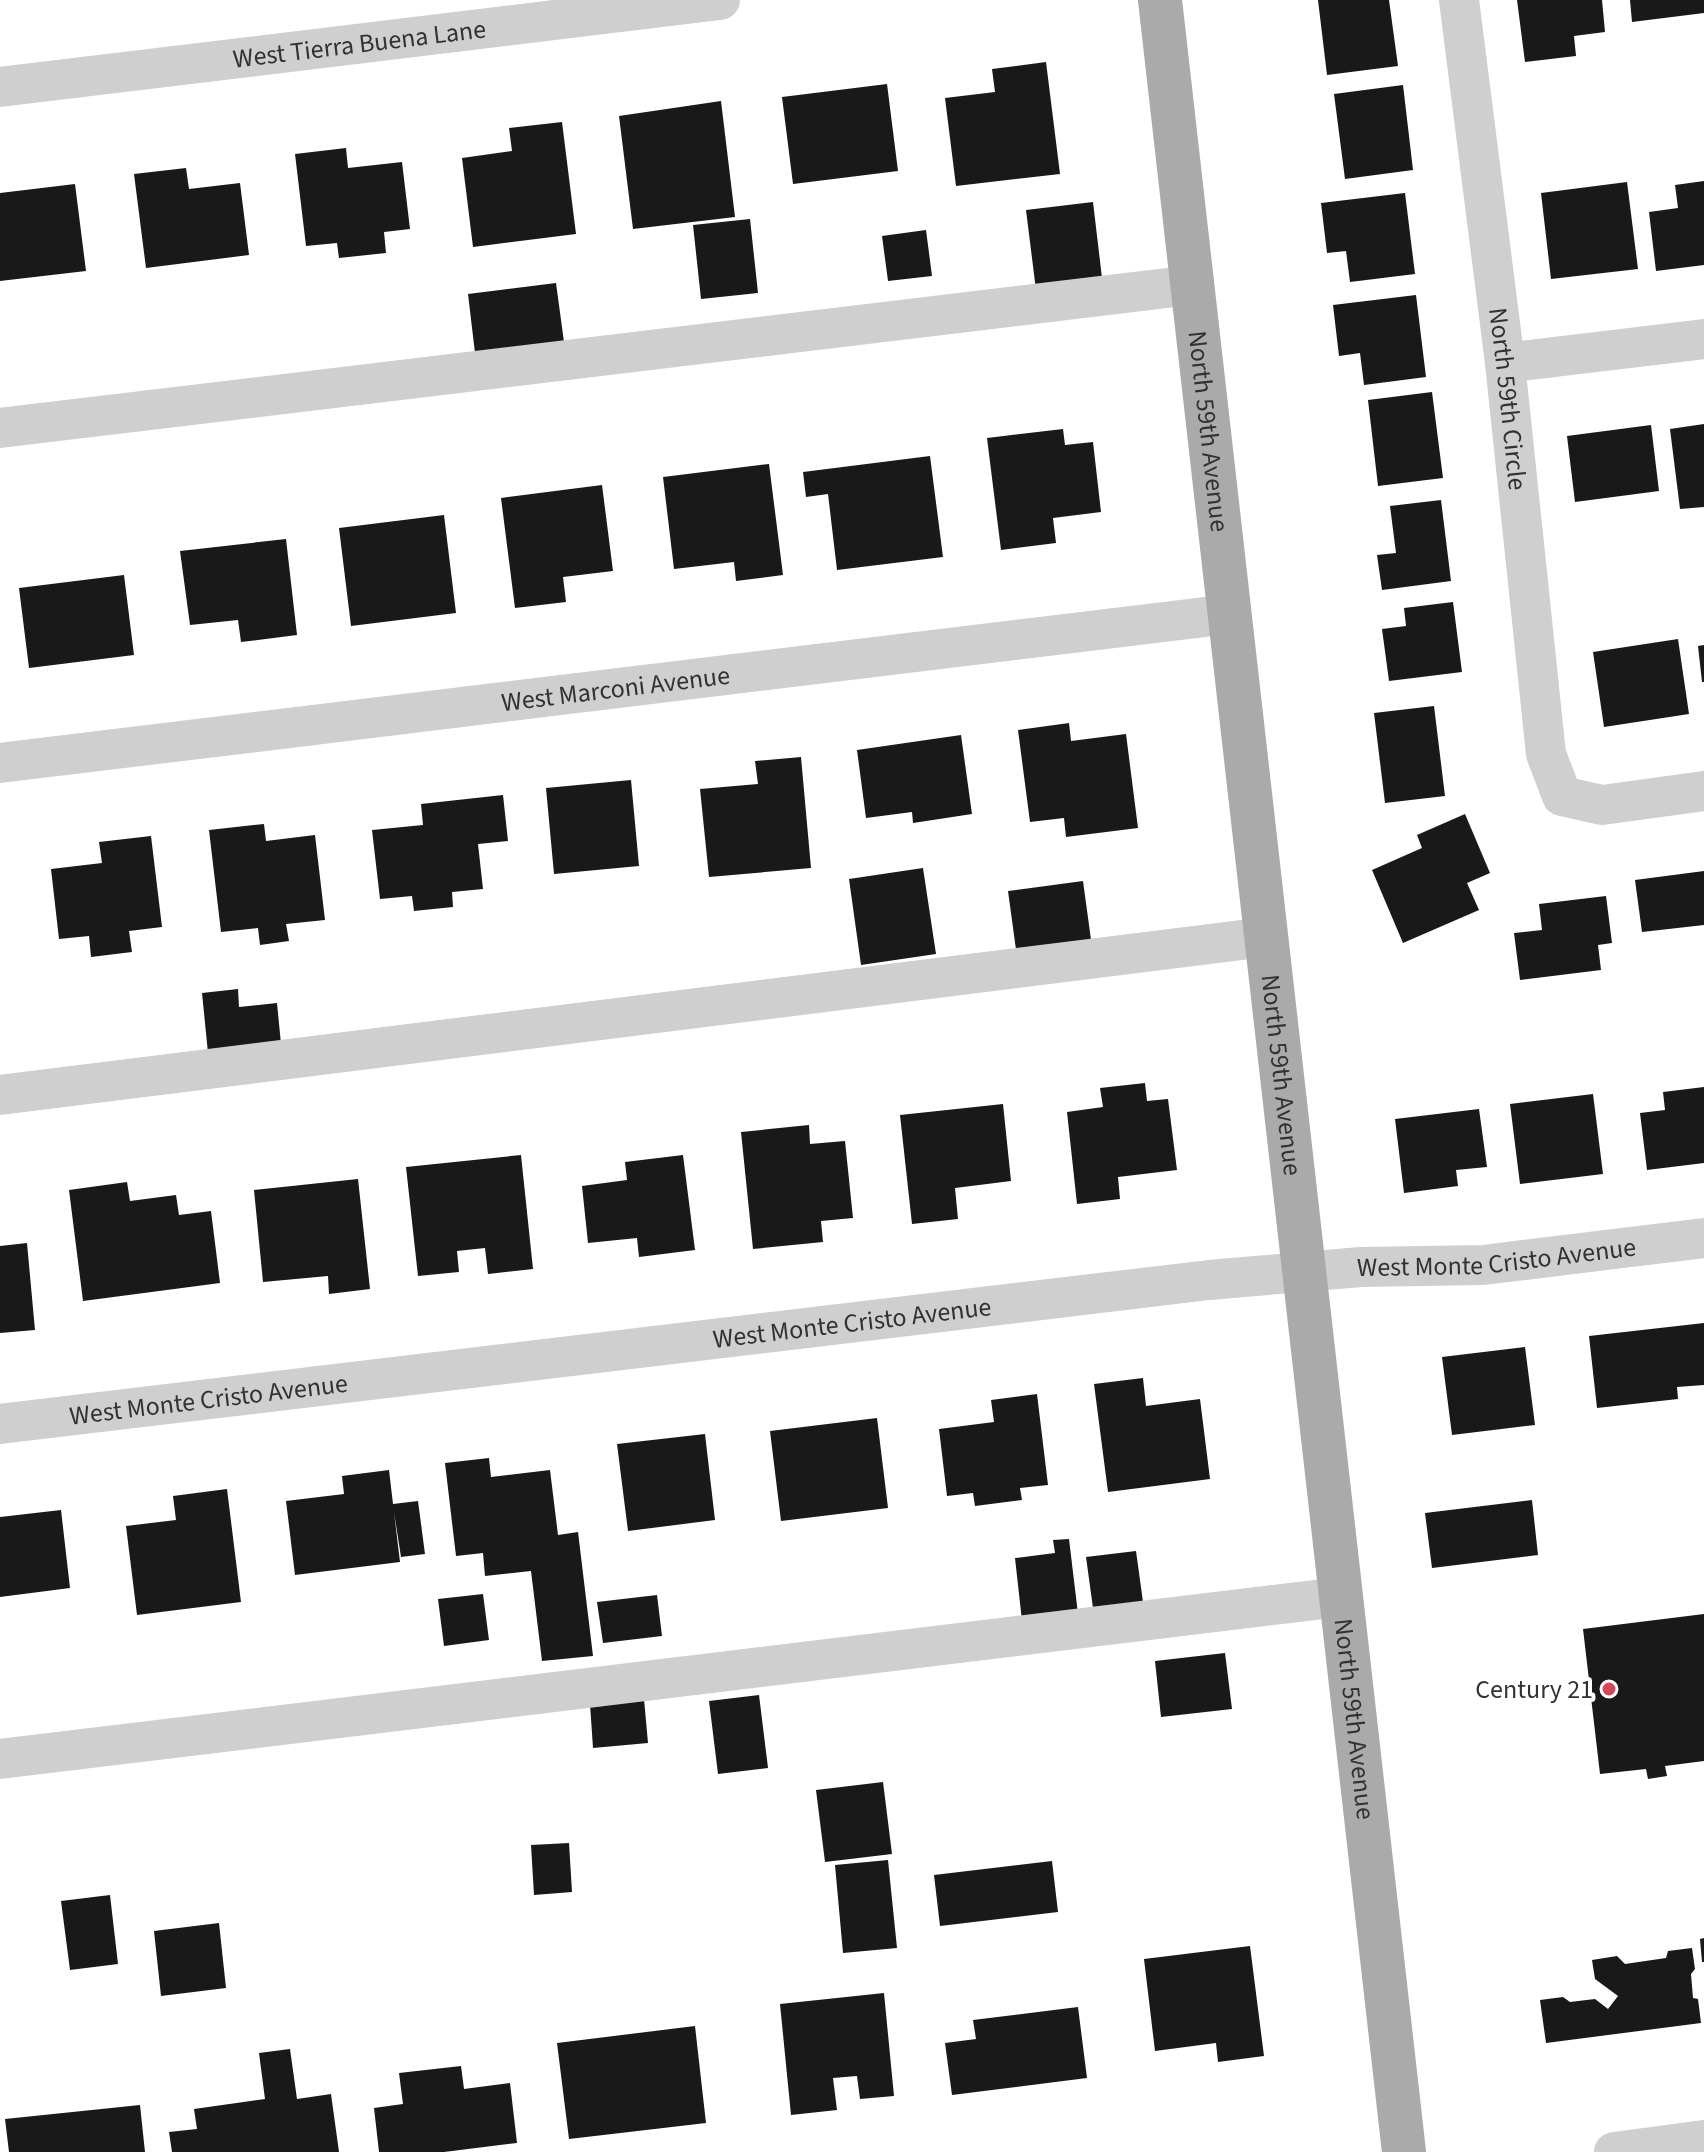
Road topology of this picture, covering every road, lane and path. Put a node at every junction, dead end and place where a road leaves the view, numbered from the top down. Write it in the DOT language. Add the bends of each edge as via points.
graph roads {
  1 [pos="720,0"];
  2 [pos="1160,0"];
  3 [pos="1459,0"];
  4 [pos="0,87"];
  5 [pos="1192,285"];
  6 [pos="1704,339"];
  7 [pos="1505,363"];
  8 [pos="0,428"];
  9 [pos="1230,614"];
  10 [pos="0,763"];
  11 [pos="1704,791"];
  12 [pos="1266,937"];
  13 [pos="0,1095"];
  14 [pos="1704,1238"];
  15 [pos="1303,1271"];
  16 [pos="0,1424"];
  17 [pos="1340,1597"];
  18 [pos="0,1759"];
  19 [pos="1704,2140"];
  20 [pos="1404,2152"];
  21 [pos="1614,2152"];
  1 -- 4 [label="street, West Tierra Buena Lane"];
  2 -- 5 [label="main road, North 59th Avenue"];
  3 -- 7 [label="street, North 59th Circle"];
  5 -- 8 [label="street"];
  5 -- 9 [label="main road, North 59th Avenue"];
  6 -- 7 [label="street"];
  7 -- 11 [label="street, North 59th Circle" via="1546,754 1562,796 1602,805"];
  9 -- 10 [label="street, West Marconi Avenue"];
  9 -- 12 [label="main road, North 59th Avenue"];
  12 -- 13 [label="street"];
  12 -- 15 [label="main road, North 59th Avenue"];
  14 -- 15 [label="street, West Monte Cristo Avenue" via="1483,1265"];
  15 -- 16 [label="street, West Monte Cristo Avenue"];
  15 -- 17 [label="main road, North 59th Avenue"];
  17 -- 18 [label="street"];
  17 -- 20 [label="main road, North 59th Avenue"];
  19 -- 21 [label="street"];
}
